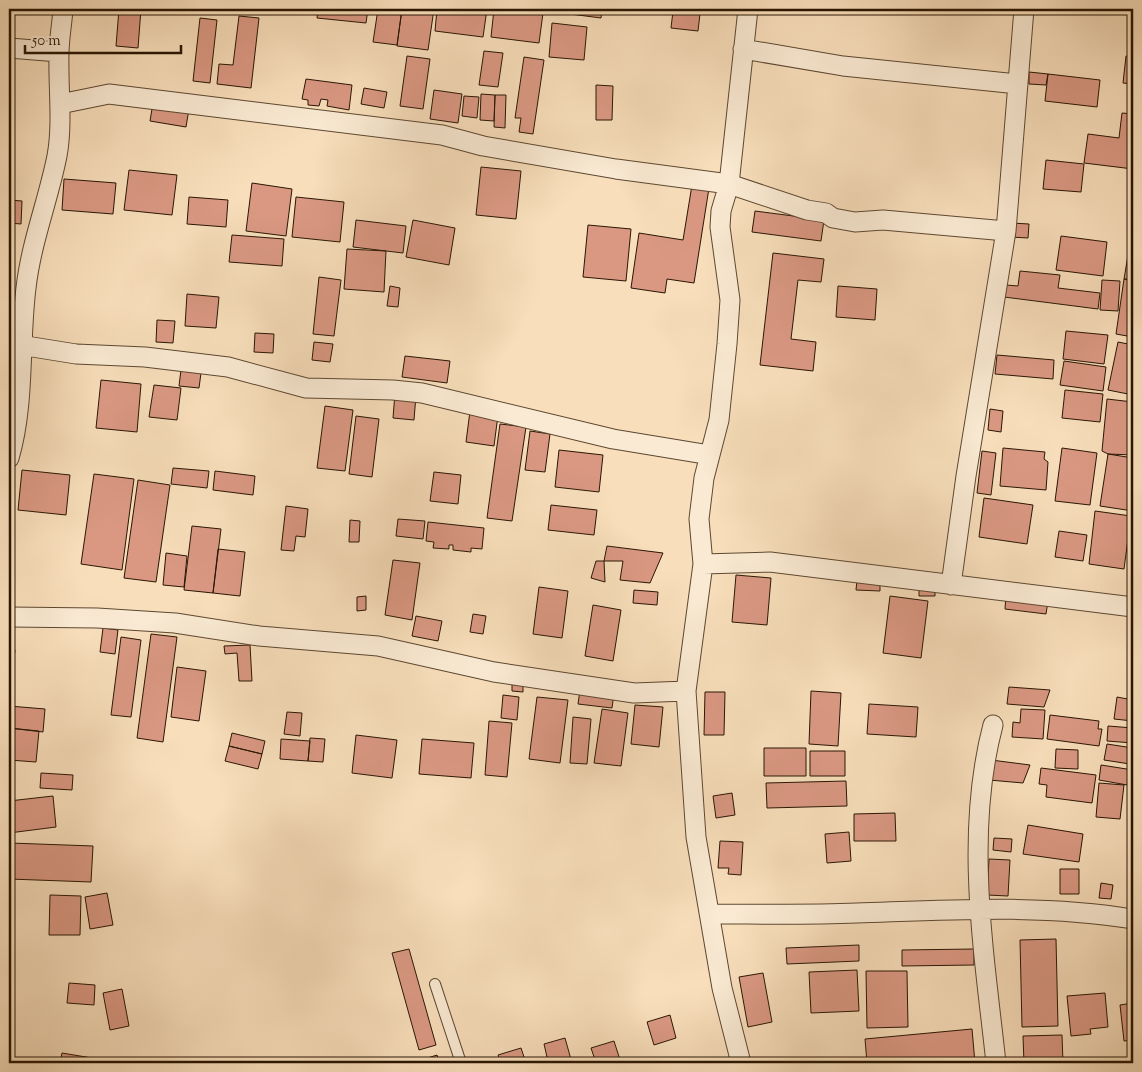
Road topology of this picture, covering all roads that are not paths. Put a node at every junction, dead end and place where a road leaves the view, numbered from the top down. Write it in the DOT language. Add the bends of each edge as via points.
graph roads {
  1 [pos="64,9"];
  2 [pos="748,9"];
  3 [pos="1024,9"];
  4 [pos="9,48"];
  5 [pos="743,49"];
  6 [pos="59,52"];
  7 [pos="1018,84"];
  8 [pos="60,104"];
  9 [pos="729,184"];
  10 [pos="1006,231"];
  11 [pos="20,345"];
  12 [pos="710,455"];
  13 [pos="9,458"];
  14 [pos="703,564"];
  15 [pos="951,585"];
  16 [pos="1133,607"];
  17 [pos="9,617"];
  18 [pos="686,691"];
  19 [pos="993,725"];
  20 [pos="979,909"];
  21 [pos="710,914"];
  22 [pos="1133,919"];
  23 [pos="435,984"];
  24 [pos="461,1063"];
  25 [pos="740,1063"];
  26 [pos="996,1063"];
  1 -- 6 [label="street"];
  2 -- 5 [label="street"];
  3 -- 7 [label="street"];
  4 -- 6 [label="street"];
  5 -- 7 [label="street" via="843,66"];
  5 -- 9 [label="street"];
  6 -- 8 [label="street"];
  7 -- 10 [label="street"];
  8 -- 9 [label="street" via="109,94 206,105 442,135 483,146"];
  8 -- 11 [label="street" via="57,154 32,245"];
  9 -- 10 [label="street" via="807,210 826,213 833,218 855,222 883,220"];
  9 -- 12 [label="street" via="720,211 720,227 730,300 719,420"];
  10 -- 15 [label="street"];
  11 -- 12 [label="street" via="76,354 145,357 228,367 306,388 422,393 613,439"];
  11 -- 13 [label="street" via="19,397"];
  12 -- 14 [label="street" via="699,519"];
  14 -- 15 [label="street" via="770,562"];
  14 -- 18 [label="street"];
  15 -- 16 [label="street"];
  17 -- 18 [label="street" via="175,623 259,636 378,646 494,672 634,693"];
  18 -- 21 [label="street" via="696,838"];
  19 -- 20 [label="street" via="979,791"];
  20 -- 21 [label="street"];
  20 -- 22 [label="street" via="1050,910"];
  20 -- 26 [label="street"];
  21 -- 25 [label="street" via="722,988"];
  23 -- 24 [label="lane"];
}
